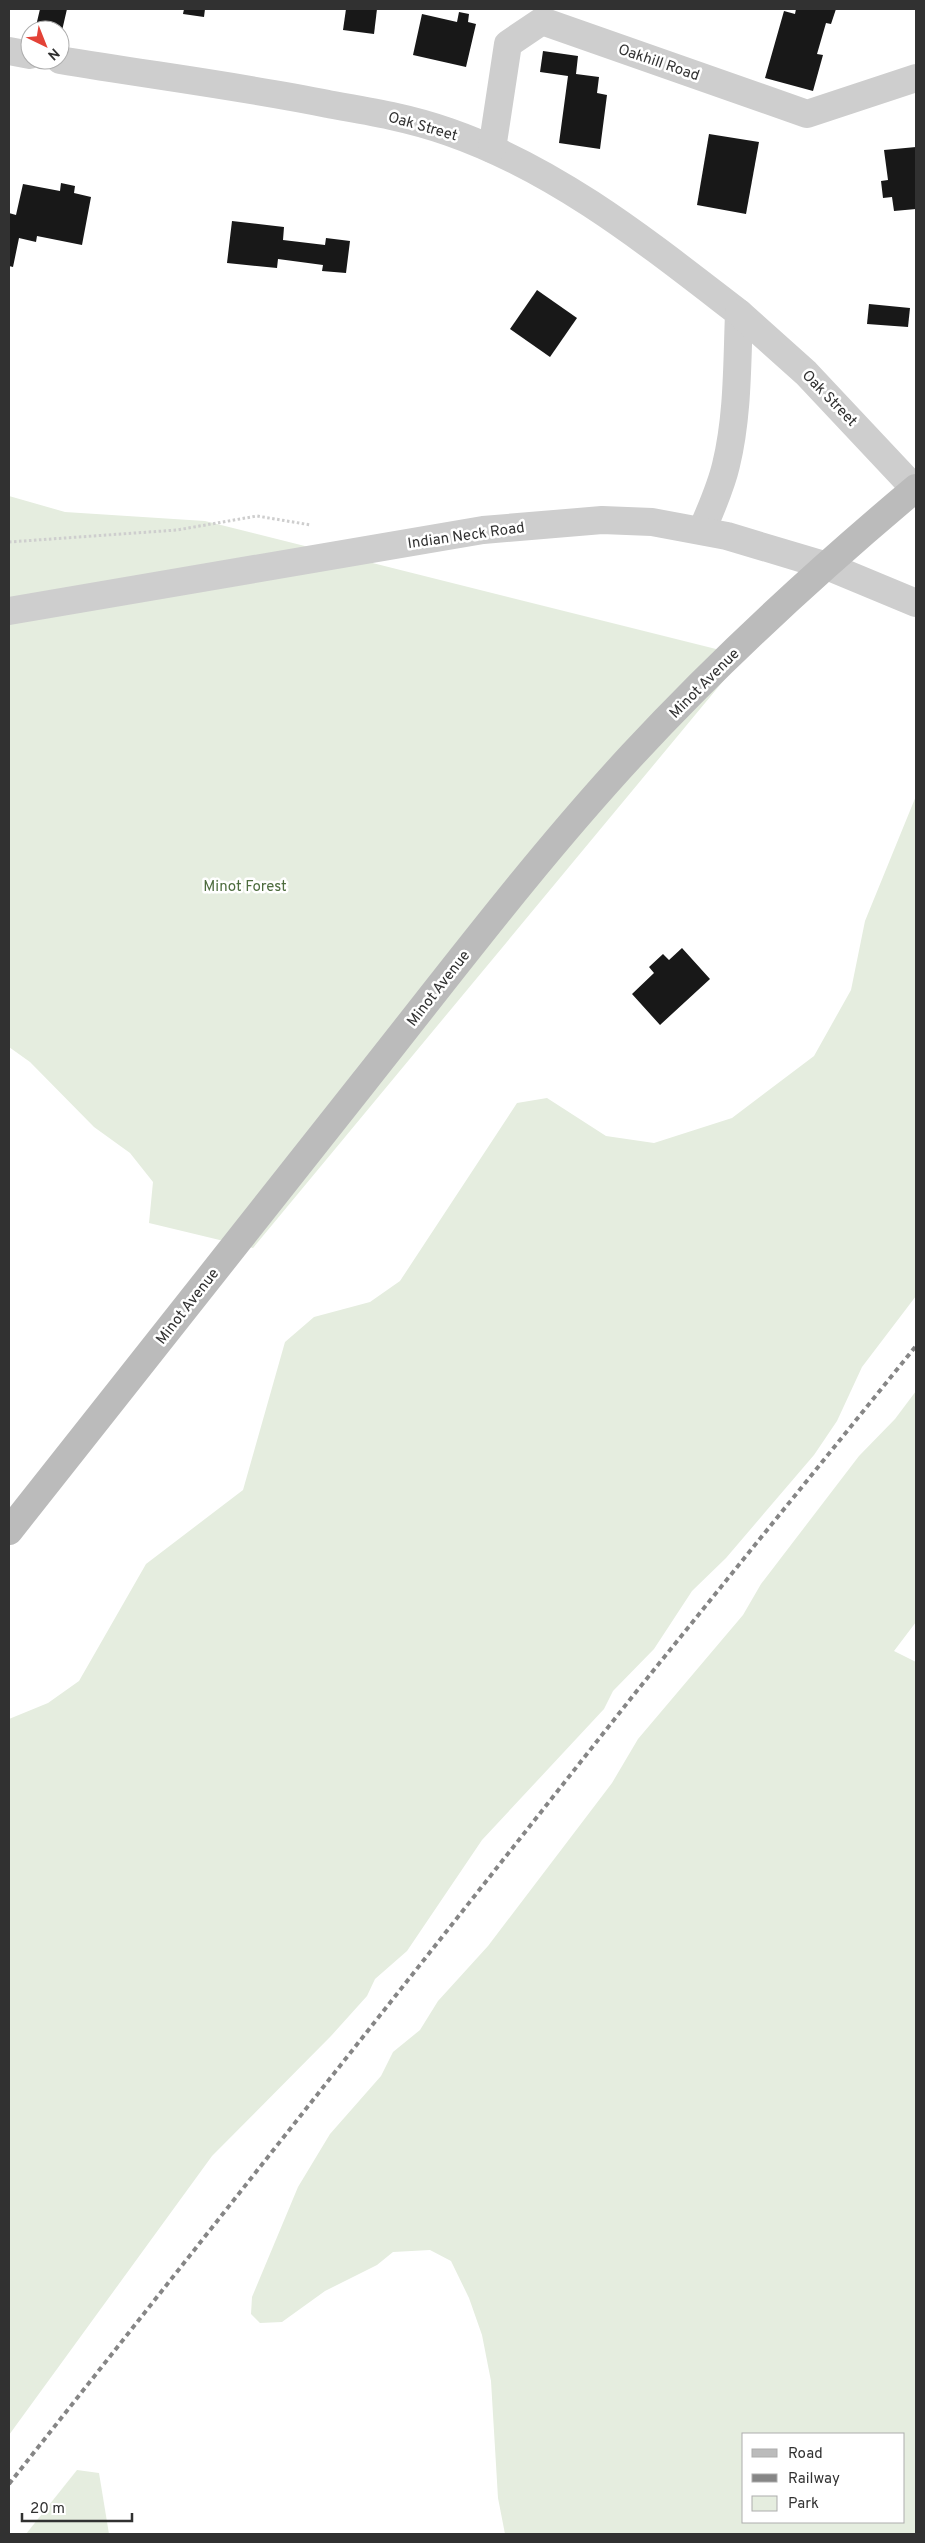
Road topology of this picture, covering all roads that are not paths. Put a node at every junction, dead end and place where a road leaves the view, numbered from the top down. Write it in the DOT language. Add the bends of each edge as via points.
graph roads {
  1 [pos="70,62"];
  2 [pos="916,78"];
  3 [pos="492,149"];
  4 [pos="739,313"];
  5 [pos="916,488"];
  6 [pos="702,530"];
  7 [pos="827,566"];
  8 [pos="916,603"];
  9 [pos="9,611"];
  10 [pos="9,1531"];
  1 -- 3 [label="street, Oak Street" via="392,116 449,132"];
  2 -- 3 [label="street, Oakhill Road" via="807,114 542,20 508,44"];
  3 -- 4 [label="street, Oak Street" via="575,193 613,218"];
  4 -- 5 [label="street, Oak Street" via="806,373"];
  4 -- 6 [label="street" via="736,395 730,443 721,481"];
  5 -- 7 [label="main road, Minot Avenue"];
  6 -- 7 [label="street, Indian Neck Road"];
  6 -- 9 [label="street, Indian Neck Road" via="652,522 602,520 483,530"];
  7 -- 8 [label="street, Indian Neck Road"];
  7 -- 10 [label="main road, Minot Avenue" via="686,699 582,812 483,931"];
}
